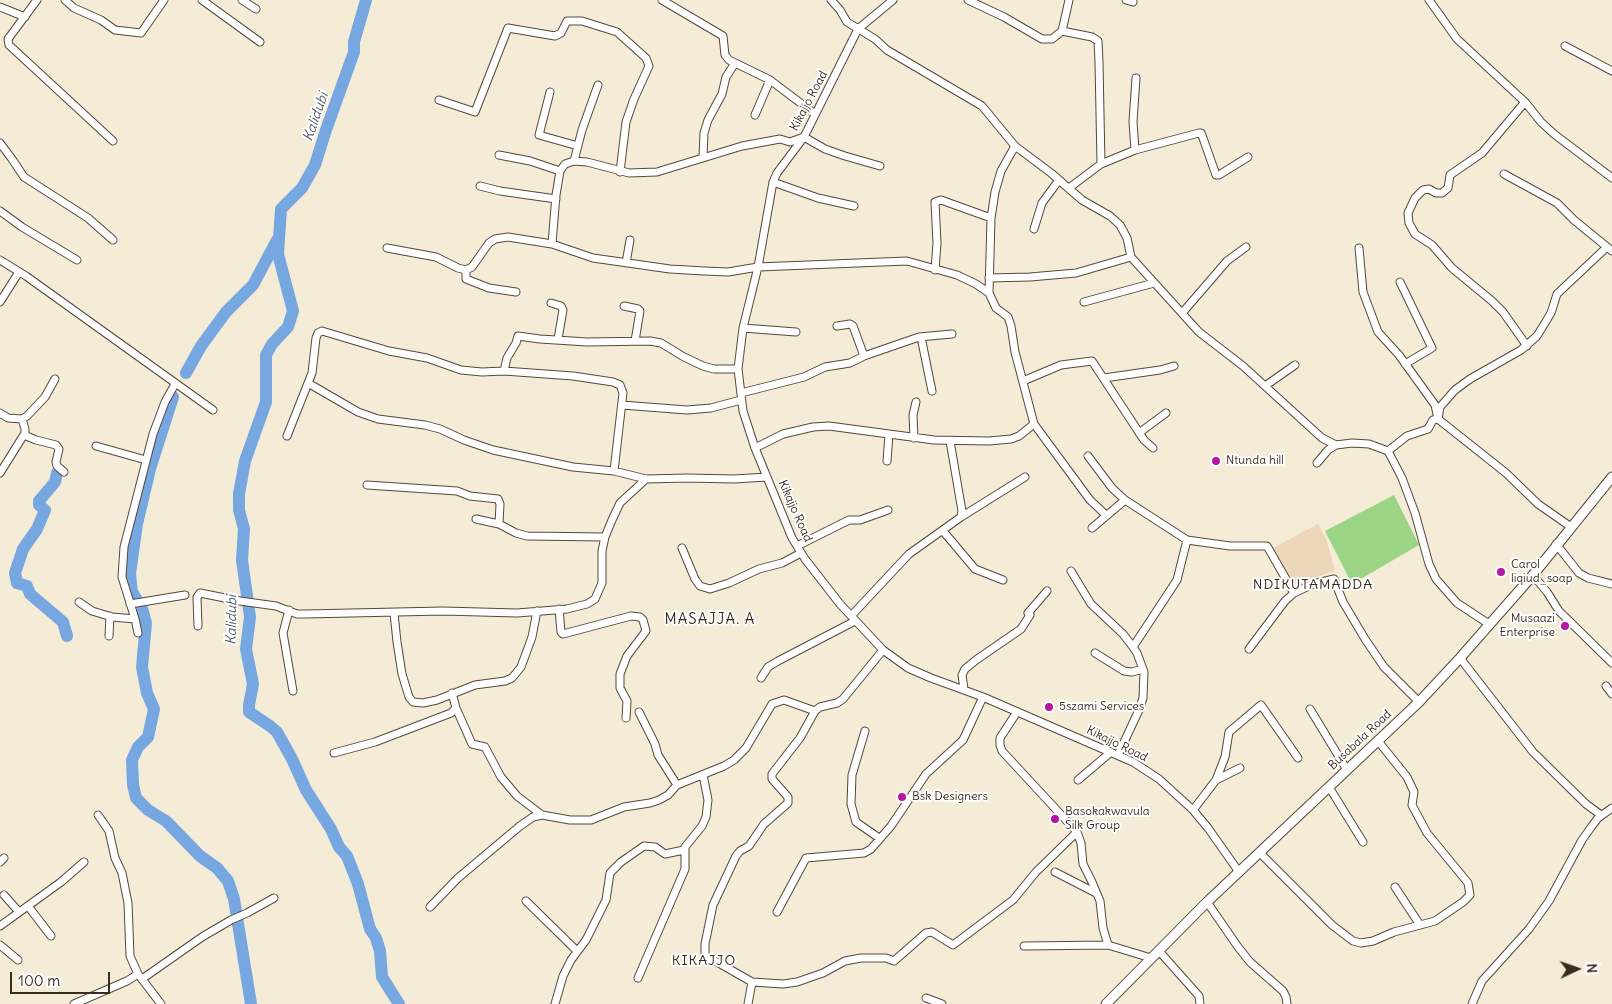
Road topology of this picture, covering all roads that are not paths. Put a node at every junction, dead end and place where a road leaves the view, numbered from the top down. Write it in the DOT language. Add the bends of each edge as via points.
graph roads {
  1 [pos="37,0"];
  2 [pos="65,0"];
  3 [pos="164,0"];
  4 [pos="202,0"];
  5 [pos="242,0"];
  6 [pos="662,0"];
  7 [pos="831,0"];
  8 [pos="893,0"];
  9 [pos="968,0"];
  10 [pos="1069,0"];
  11 [pos="1429,0"];
  12 [pos="0,7"];
  13 [pos="256,9"];
  14 [pos="25,17"];
  15 [pos="858,29"];
  16 [pos="1062,31"];
  17 [pos="260,42"];
  18 [pos="1566,46"];
  19 [pos="735,63"];
  20 [pos="1612,71"];
  21 [pos="1136,78"];
  22 [pos="770,80"];
  23 [pos="598,85"];
  24 [pos="550,92"];
  25 [pos="439,100"];
  26 [pos="1526,102"];
  27 [pos="815,114"];
  28 [pos="755,115"];
  29 [pos="804,137"];
  30 [pos="113,140"];
  31 [pos="0,143"];
  32 [pos="578,146"];
  33 [pos="1015,146"];
  34 [pos="1135,150"];
  35 [pos="499,155"];
  36 [pos="703,157"];
  37 [pos="1248,157"];
  38 [pos="574,162"];
  39 [pos="1101,164"];
  40 [pos="880,166"];
  41 [pos="560,170"];
  42 [pos="620,172"];
  43 [pos="1504,174"];
  44 [pos="1612,178"];
  45 [pos="1059,180"];
  46 [pos="772,182"];
  47 [pos="480,186"];
  48 [pos="1068,188"];
  49 [pos="556,199"];
  50 [pos="854,206"];
  51 [pos="0,210"];
  52 [pos="991,218"];
  53 [pos="1034,229"];
  54 [pos="113,240"];
  55 [pos="630,240"];
  56 [pos="552,244"];
  57 [pos="1246,247"];
  58 [pos="387,248"];
  59 [pos="1358,248"];
  60 [pos="1609,249"];
  61 [pos="1131,257"];
  62 [pos="0,260"];
  63 [pos="77,260"];
  64 [pos="626,263"];
  65 [pos="758,267"];
  66 [pos="466,270"];
  67 [pos="935,270"];
  68 [pos="20,272"];
  69 [pos="989,278"];
  70 [pos="1154,282"];
  71 [pos="1400,282"];
  72 [pos="516,292"];
  73 [pos="989,293"];
  74 [pos="0,302"];
  75 [pos="1084,302"];
  76 [pos="551,303"];
  77 [pos="624,306"];
  78 [pos="1183,312"];
  79 [pos="837,326"];
  80 [pos="743,328"];
  81 [pos="796,332"];
  82 [pos="952,334"];
  83 [pos="921,337"];
  84 [pos="558,339"];
  85 [pos="636,341"];
  86 [pos="1527,346"];
  87 [pos="864,356"];
  88 [pos="1405,364"];
  89 [pos="1296,365"];
  90 [pos="1174,366"];
  91 [pos="738,370"];
  92 [pos="504,371"];
  93 [pos="1104,378"];
  94 [pos="55,379"];
  95 [pos="1022,381"];
  96 [pos="308,383"];
  97 [pos="175,384"];
  98 [pos="1265,386"];
  99 [pos="932,391"];
  100 [pos="741,397"];
  101 [pos="916,402"];
  102 [pos="622,406"];
  103 [pos="213,410"];
  104 [pos="0,413"];
  105 [pos="1166,413"];
  106 [pos="22,419"];
  107 [pos="1438,419"];
  108 [pos="1034,424"];
  109 [pos="1140,433"];
  110 [pos="889,434"];
  111 [pos="24,435"];
  112 [pos="287,436"];
  113 [pos="914,438"];
  114 [pos="950,441"];
  115 [pos="1336,445"];
  116 [pos="96,446"];
  117 [pos="755,448"];
  118 [pos="1153,448"];
  119 [pos="1388,451"];
  120 [pos="1088,456"];
  121 [pos="146,460"];
  122 [pos="887,462"];
  123 [pos="1316,463"];
  124 [pos="614,471"];
  125 [pos="64,472"];
  126 [pos="0,473"];
  127 [pos="767,477"];
  128 [pos="1025,477"];
  129 [pos="1612,478"];
  130 [pos="646,479"];
  131 [pos="367,485"];
  132 [pos="1125,500"];
  133 [pos="888,510"];
  134 [pos="1106,516"];
  135 [pos="961,517"];
  136 [pos="476,519"];
  137 [pos="499,524"];
  138 [pos="1571,527"];
  139 [pos="1092,528"];
  140 [pos="943,531"];
  141 [pos="605,537"];
  142 [pos="1187,540"];
  143 [pos="1556,544"];
  144 [pos="682,548"];
  145 [pos="800,550"];
  146 [pos="1071,571"];
  147 [pos="1533,575"];
  148 [pos="1003,580"];
  149 [pos="1612,584"];
  150 [pos="1047,590"];
  151 [pos="1294,593"];
  152 [pos="184,595"];
  153 [pos="79,602"];
  154 [pos="136,603"];
  155 [pos="559,609"];
  156 [pos="289,610"];
  157 [pos="537,611"];
  158 [pos="394,613"];
  159 [pos="110,616"];
  160 [pos="853,618"];
  161 [pos="135,619"];
  162 [pos="1489,624"];
  163 [pos="198,626"];
  164 [pos="138,634"];
  165 [pos="109,636"];
  166 [pos="1133,647"];
  167 [pos="1249,648"];
  168 [pos="883,650"];
  169 [pos="1095,653"];
  170 [pos="1460,658"];
  171 [pos="1612,662"];
  172 [pos="1143,669"];
  173 [pos="761,678"];
  174 [pos="1606,686"];
  175 [pos="964,689"];
  176 [pos="293,691"];
  177 [pos="452,693"];
  178 [pos="1612,694"];
  179 [pos="983,697"];
  180 [pos="1419,702"];
  181 [pos="456,708"];
  182 [pos="1310,709"];
  183 [pos="815,711"];
  184 [pos="639,712"];
  185 [pos="1017,712"];
  186 [pos="626,718"];
  187 [pos="865,731"];
  188 [pos="1378,741"];
  189 [pos="334,752"];
  190 [pos="1111,752"];
  191 [pos="1118,755"];
  192 [pos="1298,758"];
  193 [pos="1240,768"];
  194 [pos="1347,770"];
  195 [pos="703,775"];
  196 [pos="1078,780"];
  197 [pos="1216,780"];
  198 [pos="677,785"];
  199 [pos="1328,787"];
  200 [pos="1612,808"];
  201 [pos="1192,810"];
  202 [pos="542,814"];
  203 [pos="98,815"];
  204 [pos="1601,816"];
  205 [pos="1077,832"];
  206 [pos="879,838"];
  207 [pos="1363,842"];
  208 [pos="684,850"];
  209 [pos="1260,853"];
  210 [pos="84,862"];
  211 [pos="1056,872"];
  212 [pos="1239,872"];
  213 [pos="1395,887"];
  214 [pos="1096,893"];
  215 [pos="4,895"];
  216 [pos="274,898"];
  217 [pos="526,901"];
  218 [pos="1207,902"];
  219 [pos="28,906"];
  220 [pos="430,907"];
  221 [pos="19,912"];
  222 [pos="778,912"];
  223 [pos="1420,924"];
  224 [pos="0,926"];
  225 [pos="51,936"];
  226 [pos="0,945"];
  227 [pos="1108,945"];
  228 [pos="1024,946"];
  229 [pos="577,951"];
  230 [pos="1159,951"];
  231 [pos="1151,958"];
  232 [pos="18,960"];
  233 [pos="140,976"];
  234 [pos="638,978"];
  235 [pos="752,982"];
  236 [pos="926,998"];
  237 [pos="74,1004"];
  238 [pos="161,1004"];
  239 [pos="554,1004"];
  240 [pos="748,1004"];
  241 [pos="942,1004"];
  242 [pos="1106,1004"];
  243 [pos="1200,1004"];
  244 [pos="1287,1004"];
  245 [pos="1472,1004"];
  1 -- 14 [label="street"];
  2 -- 3 [label="street" via="115,30 141,33"];
  4 -- 17 [label="street"];
  5 -- 13 [label="street"];
  6 -- 19 [label="street" via="723,36 725,55"];
  7 -- 15 [label="street" via="847,22"];
  8 -- 15 [label="street, Kikajjo Road"];
  9 -- 16 [label="street" via="1042,39 1052,39"];
  10 -- 16 [label="street"];
  11 -- 26 [label="street" via="1457,39"];
  12 -- 14 [label="street"];
  14 -- 30 [label="street" via="8,39 12,50"];
  15 -- 27 [label="street, Kikajjo Road"];
  15 -- 33 [label="street" via="978,103"];
  16 -- 39 [label="street" via="1098,41"];
  18 -- 20 [label="street"];
  19 -- 22 [label="street"];
  19 -- 36 [label="street" via="708,120"];
  21 -- 34 [label="street"];
  22 -- 27 [label="street"];
  22 -- 28 [label="street"];
  23 -- 32 [label="street"];
  24 -- 32 [label="street" via="539,136"];
  25 -- 42 [label="street" via="474,112 477,110 508,28 555,36 561,33 567,22 582,21 617,32 646,58 649,66 626,122"];
  26 -- 44 [label="street" via="1554,134"];
  26 -- 86 [label="street" via="1482,153 1450,175 1448,188 1442,193 1423,190 1408,213 1415,234 1432,245 1452,268 1503,312"];
  27 -- 29 [label="street, Kikajjo Road"];
  29 -- 36 [label="street" via="790,142 780,139 742,146"];
  29 -- 40 [label="street" via="845,156"];
  29 -- 46 [label="street, Kikajjo Road"];
  31 -- 54 [label="street" via="24,177 88,218"];
  32 -- 38 [label="street"];
  33 -- 45 [label="street"];
  33 -- 52 [label="street" via="1001,171"];
  34 -- 37 [label="street" via="1198,133 1203,138 1216,175"];
  34 -- 39 [label="street"];
  35 -- 41 [label="street"];
  36 -- 42 [label="street" via="657,172"];
  38 -- 41 [label="street" via="565,164"];
  38 -- 42 [label="street" via="587,162"];
  39 -- 48 [label="street"];
  41 -- 49 [label="street"];
  43 -- 60 [label="street" via="1557,203"];
  45 -- 48 [label="street"];
  45 -- 53 [label="street" via="1042,203"];
  46 -- 50 [label="street"];
  46 -- 65 [label="street, Kikajjo Road"];
  47 -- 49 [label="street"];
  48 -- 61 [label="street" via="1120,225"];
  49 -- 56 [label="street"];
  51 -- 63 [label="street"];
  52 -- 67 [label="street" via="941,200 935,202"];
  52 -- 69 [label="street"];
  55 -- 64 [label="street"];
  56 -- 64 [label="street" via="593,258"];
  56 -- 66 [label="street" via="508,237 496,239"];
  57 -- 78 [label="street" via="1227,261"];
  58 -- 66 [label="street" via="436,257"];
  59 -- 88 [label="street" via="1363,292 1378,332"];
  60 -- 86 [label="street" via="1557,294 1548,319"];
  61 -- 69 [label="street" via="1076,273"];
  61 -- 70 [label="street"];
  62 -- 68 [label="street"];
  64 -- 65 [label="street" via="728,272"];
  65 -- 67 [label="street" via="907,261"];
  65 -- 80 [label="street, Kikajjo Road"];
  66 -- 72 [label="street" via="466,279 488,288"];
  67 -- 73 [label="street" via="957,275"];
  68 -- 74 [label="street"];
  68 -- 97 [label="street"];
  69 -- 73 [label="street"];
  70 -- 75 [label="street"];
  70 -- 78 [label="street"];
  71 -- 88 [label="street" via="1432,348"];
  73 -- 95 [label="street" via="996,308 1008,317"];
  76 -- 84 [label="street" via="563,310"];
  77 -- 85 [label="street" via="640,311"];
  78 -- 98 [label="street" via="1199,332"];
  79 -- 87 [label="street" via="853,326"];
  80 -- 81 [label="street"];
  80 -- 91 [label="street, Kikajjo Road"];
  82 -- 83 [label="street"];
  83 -- 87 [label="street"];
  83 -- 99 [label="street"];
  84 -- 85 [label="street"];
  84 -- 92 [label="street" via="518,336"];
  85 -- 91 [label="street" via="661,343 714,369"];
  86 -- 107 [label="street" via="1455,390 1440,407"];
  87 -- 100 [label="street"];
  88 -- 107 [label="street" via="1435,405"];
  89 -- 98 [label="street"];
  90 -- 93 [label="street"];
  91 -- 100 [label="street, Kikajjo Road"];
  92 -- 96 [label="street" via="461,370 322,331 318,333 314,366"];
  92 -- 102 [label="street" via="614,382 622,388"];
  93 -- 95 [label="street" via="1092,361 1060,365"];
  93 -- 109 [label="street"];
  94 -- 106 [label="street" via="33,412"];
  95 -- 108 [label="street"];
  96 -- 112 [label="street"];
  96 -- 124 [label="street" via="358,412 378,419 440,429 493,450 573,467"];
  97 -- 103 [label="street"];
  97 -- 121 [label="street" via="153,434"];
  98 -- 115 [label="street" via="1322,438"];
  100 -- 102 [label="street" via="711,408 687,410"];
  100 -- 117 [label="street, Kikajjo Road"];
  101 -- 113 [label="street"];
  102 -- 124 [label="street"];
  104 -- 106 [label="street" via="8,418"];
  105 -- 109 [label="street"];
  106 -- 111 [label="street"];
  107 -- 119 [label="street" via="1433,420 1428,429 1407,436"];
  107 -- 138 [label="street" via="1506,473 1538,504"];
  108 -- 114 [label="street" via="1011,439"];
  108 -- 134 [label="street" via="1090,500"];
  109 -- 118 [label="street"];
  110 -- 113 [label="street"];
  110 -- 117 [label="street" via="814,426 783,434"];
  110 -- 122 [label="street"];
  111 -- 125 [label="street" via="56,445 59,449 57,466"];
  111 -- 126 [label="street"];
  113 -- 114 [label="street"];
  114 -- 135 [label="street"];
  115 -- 119 [label="street" via="1369,444"];
  115 -- 123 [label="street"];
  116 -- 121 [label="street"];
  117 -- 127 [label="street, Kikajjo Road"];
  119 -- 162 [label="street" via="1402,478 1436,579 1457,603"];
  120 -- 132 [label="street"];
  121 -- 154 [label="street" via="124,547 122,577"];
  124 -- 130 [label="street"];
  127 -- 130 [label="street"];
  127 -- 145 [label="street, Kikajjo Road"];
  128 -- 135 [label="street"];
  129 -- 138 [label="street, Busabala Road"];
  130 -- 141 [label="street" via="620,504"];
  131 -- 137 [label="street" via="498,499"];
  132 -- 134 [label="street"];
  132 -- 142 [label="street"];
  133 -- 145 [label="street" via="860,520 849,520"];
  134 -- 139 [label="street"];
  135 -- 140 [label="street"];
  136 -- 137 [label="street"];
  137 -- 141 [label="street" via="516,533 537,537"];
  138 -- 143 [label="street, Busabala Road"];
  140 -- 148 [label="street" via="976,568"];
  140 -- 160 [label="street" via="909,554"];
  141 -- 155 [label="street" via="602,583 594,599 587,604"];
  142 -- 151 [label="street" via="1230,546 1267,546"];
  142 -- 166 [label="street" via="1177,580"];
  143 -- 147 [label="street, Busabala Road"];
  143 -- 149 [label="street" via="1579,572 1588,578"];
  144 -- 145 [label="street" via="695,579 700,586 710,590 782,563"];
  145 -- 160 [label="street, Kikajjo Road"];
  146 -- 166 [label="street" via="1091,604"];
  147 -- 162 [label="street, Busabala Road"];
  147 -- 171 [label="street" via="1559,611"];
  150 -- 175 [label="street" via="1028,613 1030,615 1021,628 965,669 962,675"];
  151 -- 167 [label="street"];
  151 -- 180 [label="street" via="1334,579 1343,602 1365,639 1384,666"];
  152 -- 154 [label="street"];
  153 -- 159 [label="street" via="92,611"];
  154 -- 161 [label="street"];
  155 -- 157 [label="street"];
  155 -- 186 [label="street" via="563,634 631,616 643,620 646,631 627,656 620,674"];
  156 -- 158 [label="street" via="297,614"];
  156 -- 163 [label="street" via="198,594"];
  156 -- 176 [label="street" via="284,633"];
  157 -- 158 [label="street"];
  157 -- 177 [label="street" via="532,637 517,674 505,681 475,685"];
  158 -- 177 [label="street" via="402,674 410,698 413,702 423,703"];
  159 -- 161 [label="street"];
  159 -- 165 [label="street"];
  160 -- 168 [label="street, Kikajjo Road"];
  160 -- 173 [label="street" via="768,667"];
  161 -- 164 [label="street"];
  162 -- 170 [label="street, Busabala Road"];
  166 -- 172 [label="street"];
  168 -- 175 [label="street, Kikajjo Road" via="908,668"];
  168 -- 183 [label="street" via="843,699"];
  169 -- 172 [label="street" via="1124,671"];
  170 -- 180 [label="street, Busabala Road"];
  170 -- 204 [label="street" via="1533,752"];
  172 -- 191 [label="street" via="1143,698"];
  174 -- 178 [label="street"];
  175 -- 179 [label="street, Kikajjo Road"];
  177 -- 181 [label="street"];
  179 -- 185 [label="street, Kikajjo Road"];
  179 -- 206 [label="street" via="962,740 926,774 891,826"];
  180 -- 188 [label="street, Busabala Road"];
  181 -- 189 [label="street" via="451,713 375,742"];
  181 -- 202 [label="street" via="472,744 485,747 501,777 517,796"];
  182 -- 194 [label="street"];
  183 -- 195 [label="street" via="784,700 776,701 746,748 724,766"];
  183 -- 235 [label="street" via="771,777 786,793 788,803 736,856 711,910 705,957"];
  184 -- 198 [label="street" via="658,755"];
  185 -- 190 [label="street, Kikajjo Road"];
  185 -- 205 [label="street" via="1000,738 1002,751"];
  187 -- 206 [label="street" via="852,775 851,804 856,822"];
  188 -- 194 [label="street, Busabala Road"];
  188 -- 223 [label="street" via="1407,777 1414,792 1412,805 1427,833 1470,888 1470,895 1460,905 1435,920"];
  190 -- 191 [label="street, Kikajjo Road"];
  190 -- 196 [label="street"];
  191 -- 201 [label="street, Kikajjo Road" via="1159,779"];
  192 -- 197 [label="street" via="1261,705 1229,732 1225,757"];
  193 -- 197 [label="street"];
  194 -- 199 [label="street, Busabala Road"];
  195 -- 198 [label="street"];
  195 -- 208 [label="street" via="708,800 706,817"];
  197 -- 201 [label="street"];
  198 -- 202 [label="street" via="658,800 624,807 591,820 570,820"];
  199 -- 207 [label="street"];
  199 -- 209 [label="street, Busabala Road"];
  200 -- 204 [label="street"];
  201 -- 212 [label="street, Kikajjo Road"];
  202 -- 220 [label="street" via="520,826 458,878"];
  203 -- 233 [label="street" via="109,831 122,873 128,903 130,956"];
  204 -- 245 [label="street" via="1582,840 1549,901 1529,929 1482,981"];
  205 -- 214 [label="street" via="1083,864"];
  205 -- 235 [label="street" via="1013,900 954,945 932,932 926,933 894,961 875,958 845,961 797,982"];
  206 -- 222 [label="street" via="866,852 806,858"];
  208 -- 229 [label="street" via="665,854 655,847 644,846 621,862 610,873 606,900"];
  208 -- 234 [label="street" via="685,869"];
  209 -- 212 [label="street, Busabala Road"];
  209 -- 223 [label="street" via="1332,925 1353,940 1374,942"];
  210 -- 219 [label="street"];
  211 -- 214 [label="street"];
  212 -- 218 [label="street, Busabala Road"];
  213 -- 223 [label="street"];
  214 -- 227 [label="street"];
  215 -- 221 [label="street"];
  216 -- 233 [label="street" via="231,920"];
  217 -- 229 [label="street"];
  218 -- 230 [label="street, Busabala Road"];
  218 -- 244 [label="street" via="1250,962 1283,991"];
  219 -- 221 [label="street"];
  219 -- 225 [label="street"];
  221 -- 224 [label="street"];
  226 -- 232 [label="street"];
  227 -- 228 [label="street"];
  227 -- 231 [label="street"];
  229 -- 239 [label="street" via="563,976"];
  230 -- 231 [label="street, Busabala Road"];
  230 -- 243 [label="street" via="1199,996"];
  231 -- 242 [label="street, Busabala Road"];
  233 -- 237 [label="street"];
  233 -- 238 [label="street"];
  235 -- 240 [label="street"];
  236 -- 241 [label="street"];
}
